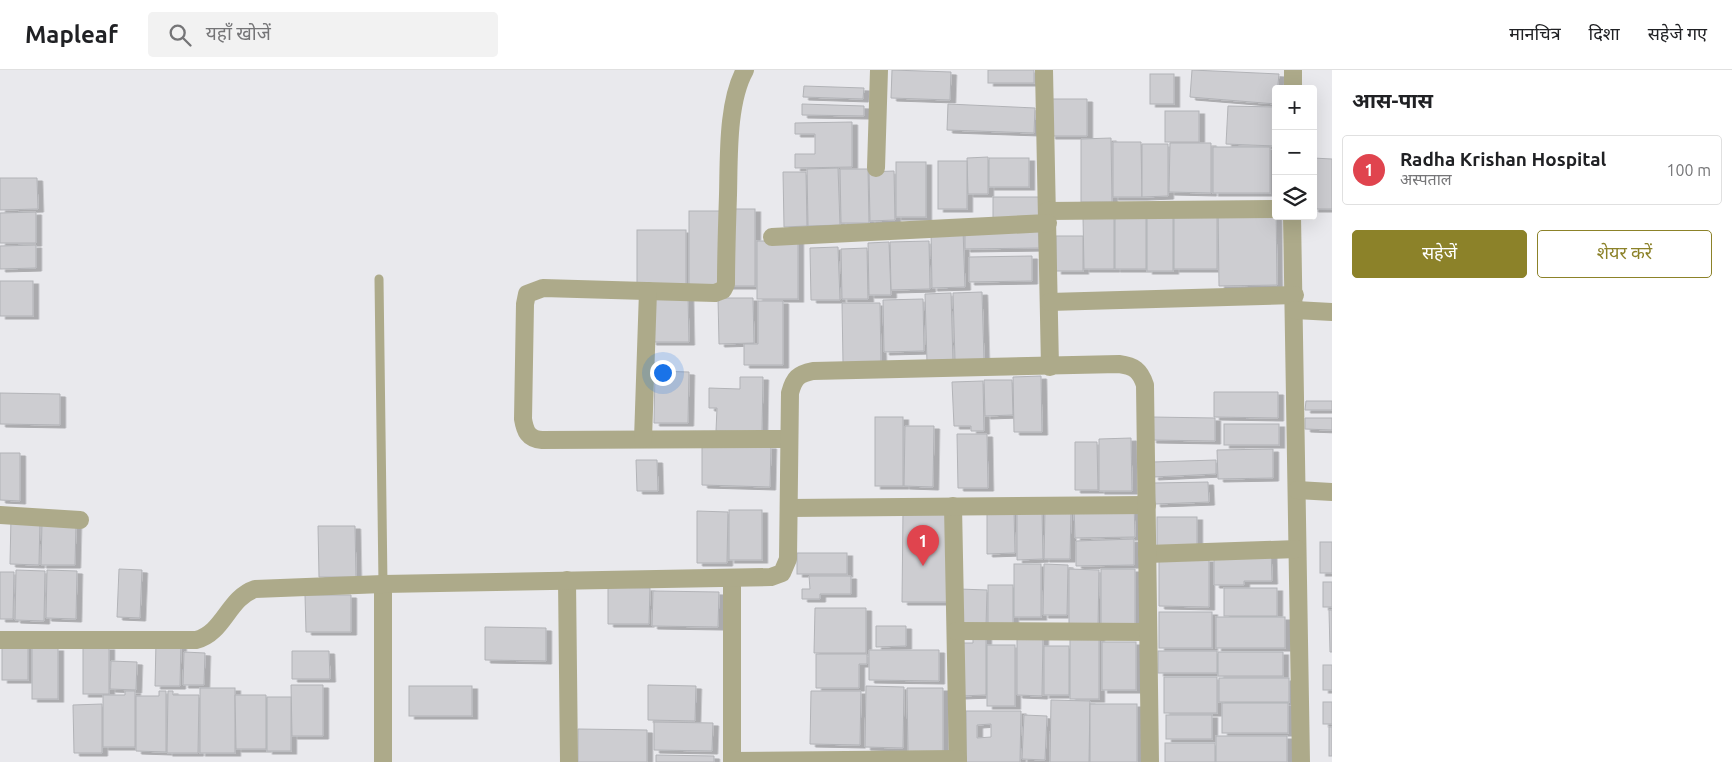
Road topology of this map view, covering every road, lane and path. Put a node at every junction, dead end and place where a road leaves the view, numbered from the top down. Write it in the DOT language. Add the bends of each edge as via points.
graph roads {
  1 [pos="745,70"];
  2 [pos="879,70"];
  3 [pos="1044,70"];
  4 [pos="1293,70"];
  5 [pos="1293,85"];
  6 [pos="876,168"];
  7 [pos="1272,209"];
  8 [pos="1047,217"];
  9 [pos="1292,220"];
  10 [pos="772,238"];
  11 [pos="380,278"];
  12 [pos="648,291"];
  13 [pos="1049,302"];
  14 [pos="1295,302"];
  15 [pos="1332,312"];
  16 [pos="1050,367"];
  17 [pos="643,439"];
  18 [pos="790,439"];
  19 [pos="1297,490"];
  20 [pos="1332,492"];
  21 [pos="1147,504"];
  22 [pos="953,506"];
  23 [pos="789,508"];
  24 [pos="0,515"];
  25 [pos="80,520"];
  26 [pos="1297,549"];
  27 [pos="1147,554"];
  28 [pos="732,579"];
  29 [pos="567,580"];
  30 [pos="383,584"];
  31 [pos="956,631"];
  32 [pos="1148,632"];
  33 [pos="0,640"];
  34 [pos="958,760"];
  35 [pos="876,761"];
  36 [pos="384,762"];
  37 [pos="569,762"];
  38 [pos="732,762"];
  39 [pos="1150,762"];
  40 [pos="1301,762"];
  1 -- 12 [label="street" via="734,104 730,145 726,284 723,290 715,293"];
  2 -- 6 [label="street"];
  3 -- 8 [label="street"];
  4 -- 5 [label="street"];
  7 -- 8 [label="street"];
  8 -- 10 [label="street"];
  8 -- 13 [label="street"];
  9 -- 14 [label="street"];
  11 -- 30 [label="lane"];
  12 -- 17 [label="street"];
  12 -- 17 [label="street" via="543,288 527,294 525,304 523,419 528,434 542,440"];
  13 -- 14 [label="street"];
  13 -- 16 [label="street"];
  14 -- 15 [label="street"];
  14 -- 19 [label="street"];
  16 -- 18 [label="street" via="813,371 799,374 790,393"];
  16 -- 21 [label="street" via="1119,364 1133,366 1142,374 1145,385"];
  17 -- 18 [label="street"];
  18 -- 23 [label="street"];
  19 -- 20 [label="street"];
  19 -- 26 [label="street"];
  21 -- 22 [label="street"];
  21 -- 27 [label="street"];
  22 -- 23 [label="street"];
  22 -- 31 [label="street"];
  23 -- 28 [label="street" via="788,559 782,573"];
  24 -- 25 [label="street"];
  26 -- 27 [label="street"];
  26 -- 40 [label="street"];
  27 -- 32 [label="street"];
  28 -- 29 [label="street"];
  28 -- 38 [label="street"];
  29 -- 30 [label="street"];
  29 -- 37 [label="street"];
  30 -- 33 [label="street" via="255,589 236,601 206,638 196,640"];
  30 -- 36 [label="street"];
  31 -- 32 [label="street"];
  31 -- 34 [label="street"];
  32 -- 39 [label="street"];
  34 -- 35 [label="street"];
  35 -- 38 [label="street"];
}
